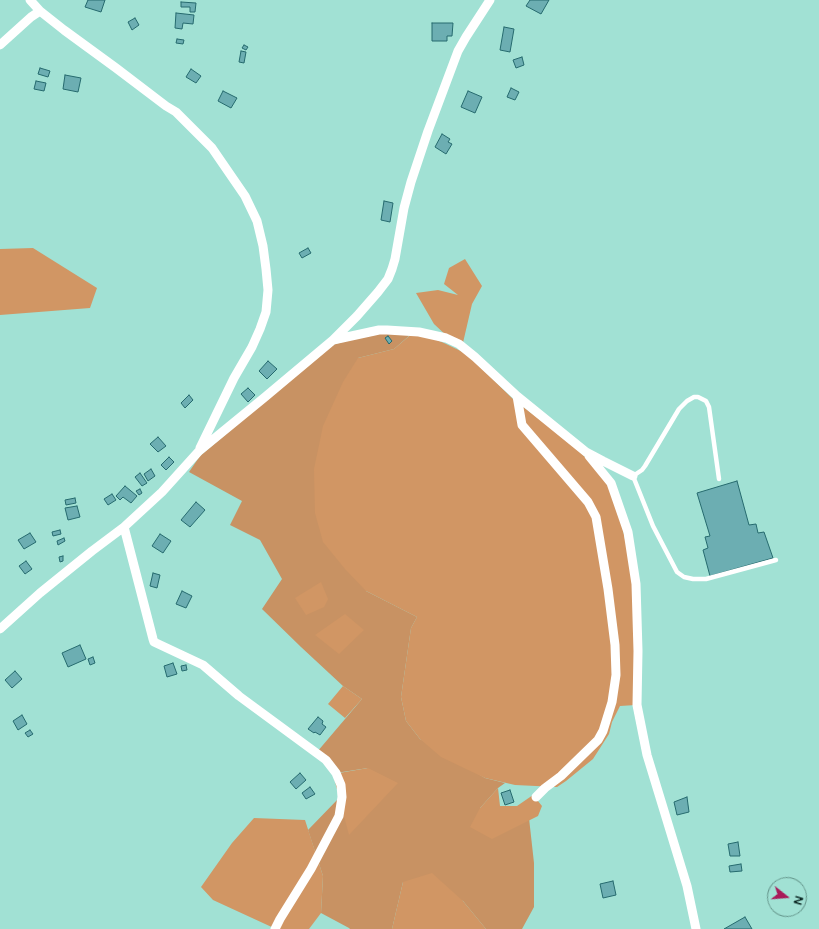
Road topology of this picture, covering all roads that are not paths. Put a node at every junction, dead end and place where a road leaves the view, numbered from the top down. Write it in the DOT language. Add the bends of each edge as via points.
graph roads {
  1 [pos="30,0"];
  2 [pos="490,0"];
  3 [pos="40,11"];
  4 [pos="0,45"];
  5 [pos="333,340"];
  6 [pos="517,396"];
  7 [pos="199,452"];
  8 [pos="586,452"];
  9 [pos="633,476"];
  10 [pos="719,479"];
  11 [pos="124,527"];
  12 [pos="776,560"];
  13 [pos="0,629"];
  14 [pos="536,797"];
  15 [pos="275,929"];
  16 [pos="696,929"];
  1 -- 3 [label="street"];
  2 -- 5 [label="street" via="458,51 428,131 405,202 395,259 388,279"];
  3 -- 4 [label="street"];
  3 -- 7 [label="street" via="176,112 212,148 245,196 257,221 266,268 266,312 252,347 234,378"];
  5 -- 6 [label="street" via="379,330 416,332 446,338 459,344 475,357"];
  5 -- 7 [label="street"];
  6 -- 8 [label="street"];
  6 -- 14 [label="street" via="522,425 588,502 596,517 615,645 616,675 603,731 598,740"];
  7 -- 11 [label="street" via="162,492"];
  8 -- 9 [label="street"];
  8 -- 16 [label="street" via="611,483 628,532 636,584 637,705 647,755 687,886"];
  9 -- 10 [label="lane" via="645,466 679,409 687,401 698,397 706,401 709,407"];
  9 -- 12 [label="lane" via="653,526 677,572 684,577 706,579"];
  11 -- 13 [label="street" via="40,593"];
  11 -- 15 [label="street" via="154,642 203,665 239,696 326,760 341,785 339,816"];
}
